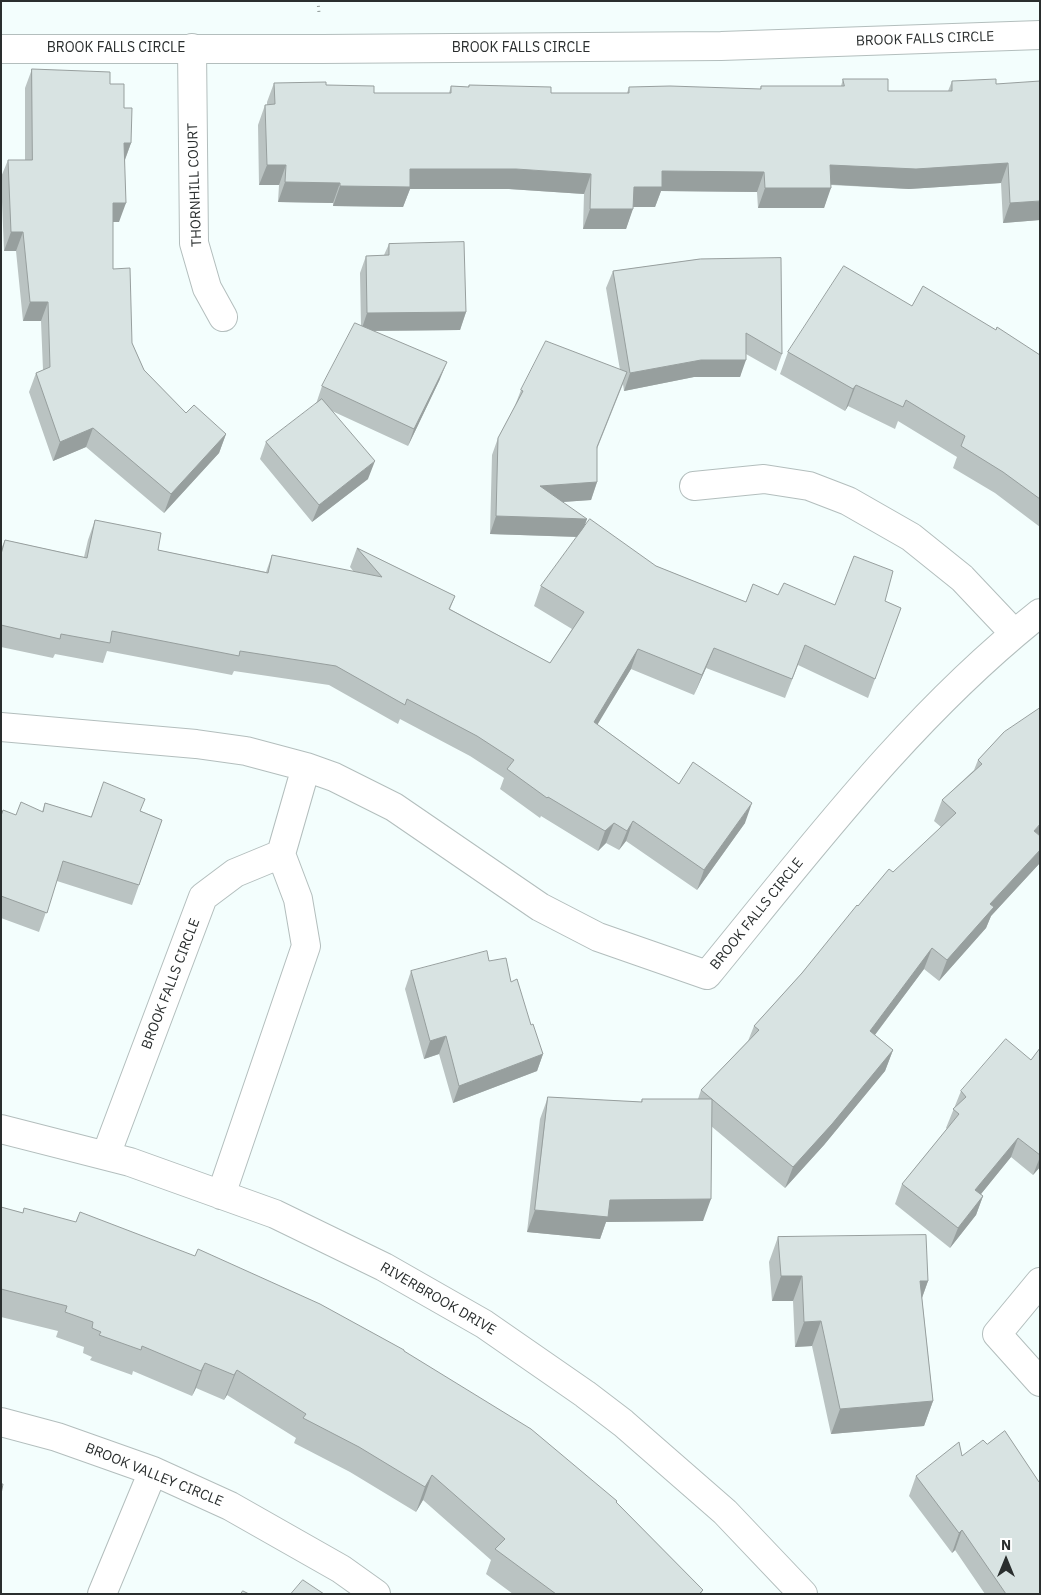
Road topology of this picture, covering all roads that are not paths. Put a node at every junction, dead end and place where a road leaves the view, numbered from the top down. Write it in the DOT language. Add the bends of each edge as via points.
graph roads {
  1 [pos="1040,35"];
  2 [pos="192,48"];
  3 [pos="1,49"];
  4 [pos="223,317"];
  5 [pos="694,486"];
  6 [pos="1040,613"];
  7 [pos="1014,633"];
  8 [pos="1,727"];
  9 [pos="306,767"];
  10 [pos="281,854"];
  11 [pos="1,1129"];
  12 [pos="106,1156"];
  13 [pos="221,1196"];
  14 [pos="1040,1282"];
  15 [pos="1040,1382"];
  16 [pos="1,1422"];
  17 [pos="152,1472"];
  18 [pos="102,1594"];
  19 [pos="376,1594"];
  20 [pos="803,1594"];
  1 -- 2 [label="street, BROOK FALLS CIRCLE" via="721,46"];
  2 -- 3 [label="street, BROOK FALLS CIRCLE"];
  2 -- 4 [label="street, THORNHILL COURT" via="194,244 207,288"];
  5 -- 7 [label="street" via="764,479 809,486 848,501 911,537 933,554 962,578"];
  6 -- 7 [label="street, BROOK FALLS CIRCLE"];
  7 -- 9 [label="street, BROOK FALLS CIRCLE" via="933,709 862,787 707,975 598,937 540,907 394,807"];
  8 -- 9 [label="street, BROOK FALLS CIRCLE" via="196,744 246,751"];
  9 -- 10 [label="street"];
  10 -- 12 [label="street, BROOK FALLS CIRCLE" via="235,873 204,897"];
  10 -- 13 [label="street" via="298,898 306,946"];
  11 -- 12 [label="street, RIVERBROOK DRIVE"];
  12 -- 13 [label="street, RIVERBROOK DRIVE"];
  13 -- 20 [label="street, RIVERBROOK DRIVE" via="275,1214 375,1263 484,1324 623,1423 724,1512"];
  14 -- 15 [label="street" via="997,1334"];
  16 -- 17 [label="street, BROOK VALLEY CIRCLE" via="57,1437"];
  17 -- 18 [label="street"];
  17 -- 19 [label="street, BROOK VALLEY CIRCLE" via="230,1506 341,1569"];
}
